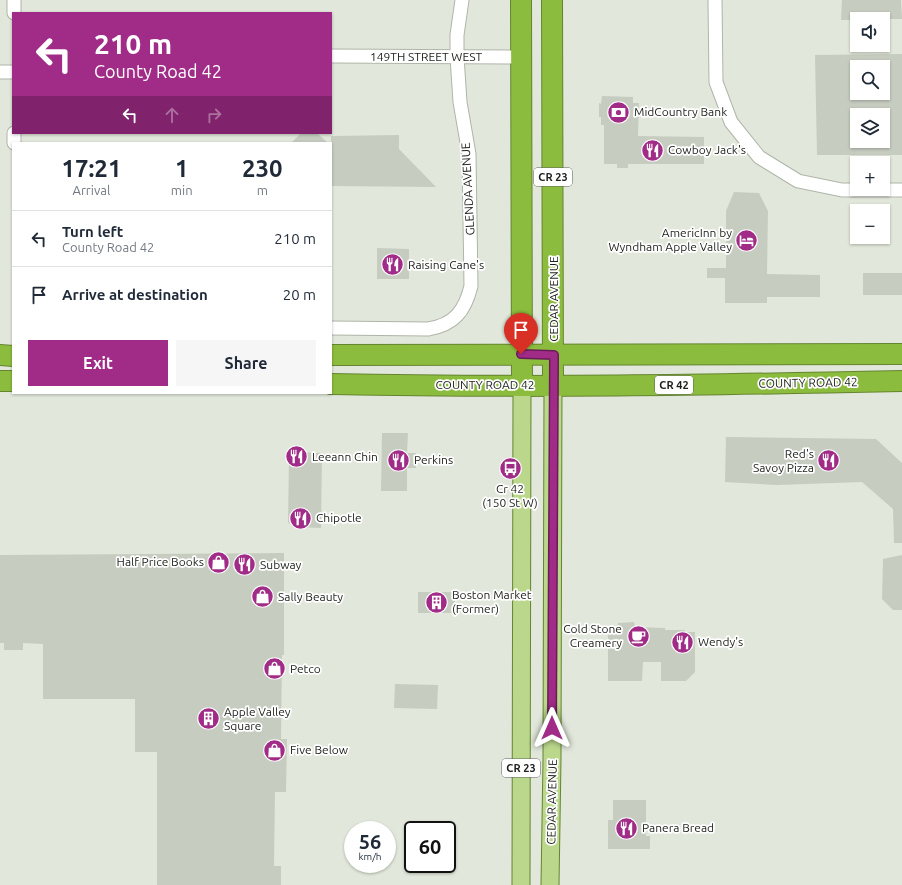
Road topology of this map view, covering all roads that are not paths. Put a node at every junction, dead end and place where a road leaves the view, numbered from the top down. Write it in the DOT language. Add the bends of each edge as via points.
graph roads {
  1 [pos="14,0"];
  2 [pos="462,0"];
  3 [pos="521,0"];
  4 [pos="552,0"];
  5 [pos="715,0"];
  6 [pos="14,12"];
  7 [pos="332,56"];
  8 [pos="457,57"];
  9 [pos="521,57"];
  10 [pos="0,72"];
  11 [pos="12,72"];
  12 [pos="902,190"];
  13 [pos="332,328"];
  14 [pos="521,354"];
  15 [pos="902,354"];
  16 [pos="0,355"];
  17 [pos="332,355"];
  18 [pos="554,355"];
  19 [pos="12,356"];
  20 [pos="0,381"];
  21 [pos="902,381"];
  22 [pos="12,382"];
  23 [pos="332,384"];
  24 [pos="522,385"];
  25 [pos="553,385"];
  26 [pos="521,885"];
  27 [pos="550,885"];
  1 -- 6 [label="street"];
  2 -- 8 [label="street, GLENDA AVENUE"];
  3 -- 9 [label="highway, CR 23"];
  4 -- 18 [label="highway, CEDAR AVENUE / CR 23"];
  5 -- 12 [label="street" via="716,82 731,122 759,157 798,181 842,190"];
  7 -- 8 [label="street, 149TH STREET WEST"];
  8 -- 9 [label="street, 149TH STREET WEST"];
  8 -- 13 [label="street, GLENDA AVENUE" via="460,102 469,154 471,286 465,306 458,315 438,328"];
  9 -- 14 [label="highway, CR 23"];
  10 -- 11 [label="street"];
  14 -- 17 [label="highway"];
  14 -- 18 [label="highway"];
  14 -- 24 [label="highway, CR 23"];
  15 -- 18 [label="highway"];
  16 -- 19 [label="highway"];
  18 -- 25 [label="highway, CEDAR AVENUE / CR 23"];
  20 -- 22 [label="highway"];
  21 -- 25 [label="highway, COUNTY ROAD 42 / CR 42"];
  23 -- 24 [label="highway, COUNTY ROAD 42 / CR 42"];
  24 -- 25 [label="highway, COUNTY ROAD 42 / CR 42"];
  24 -- 26 [label="main road, CR 23"];
  25 -- 27 [label="main road, CEDAR AVENUE / CR 23"];
}
